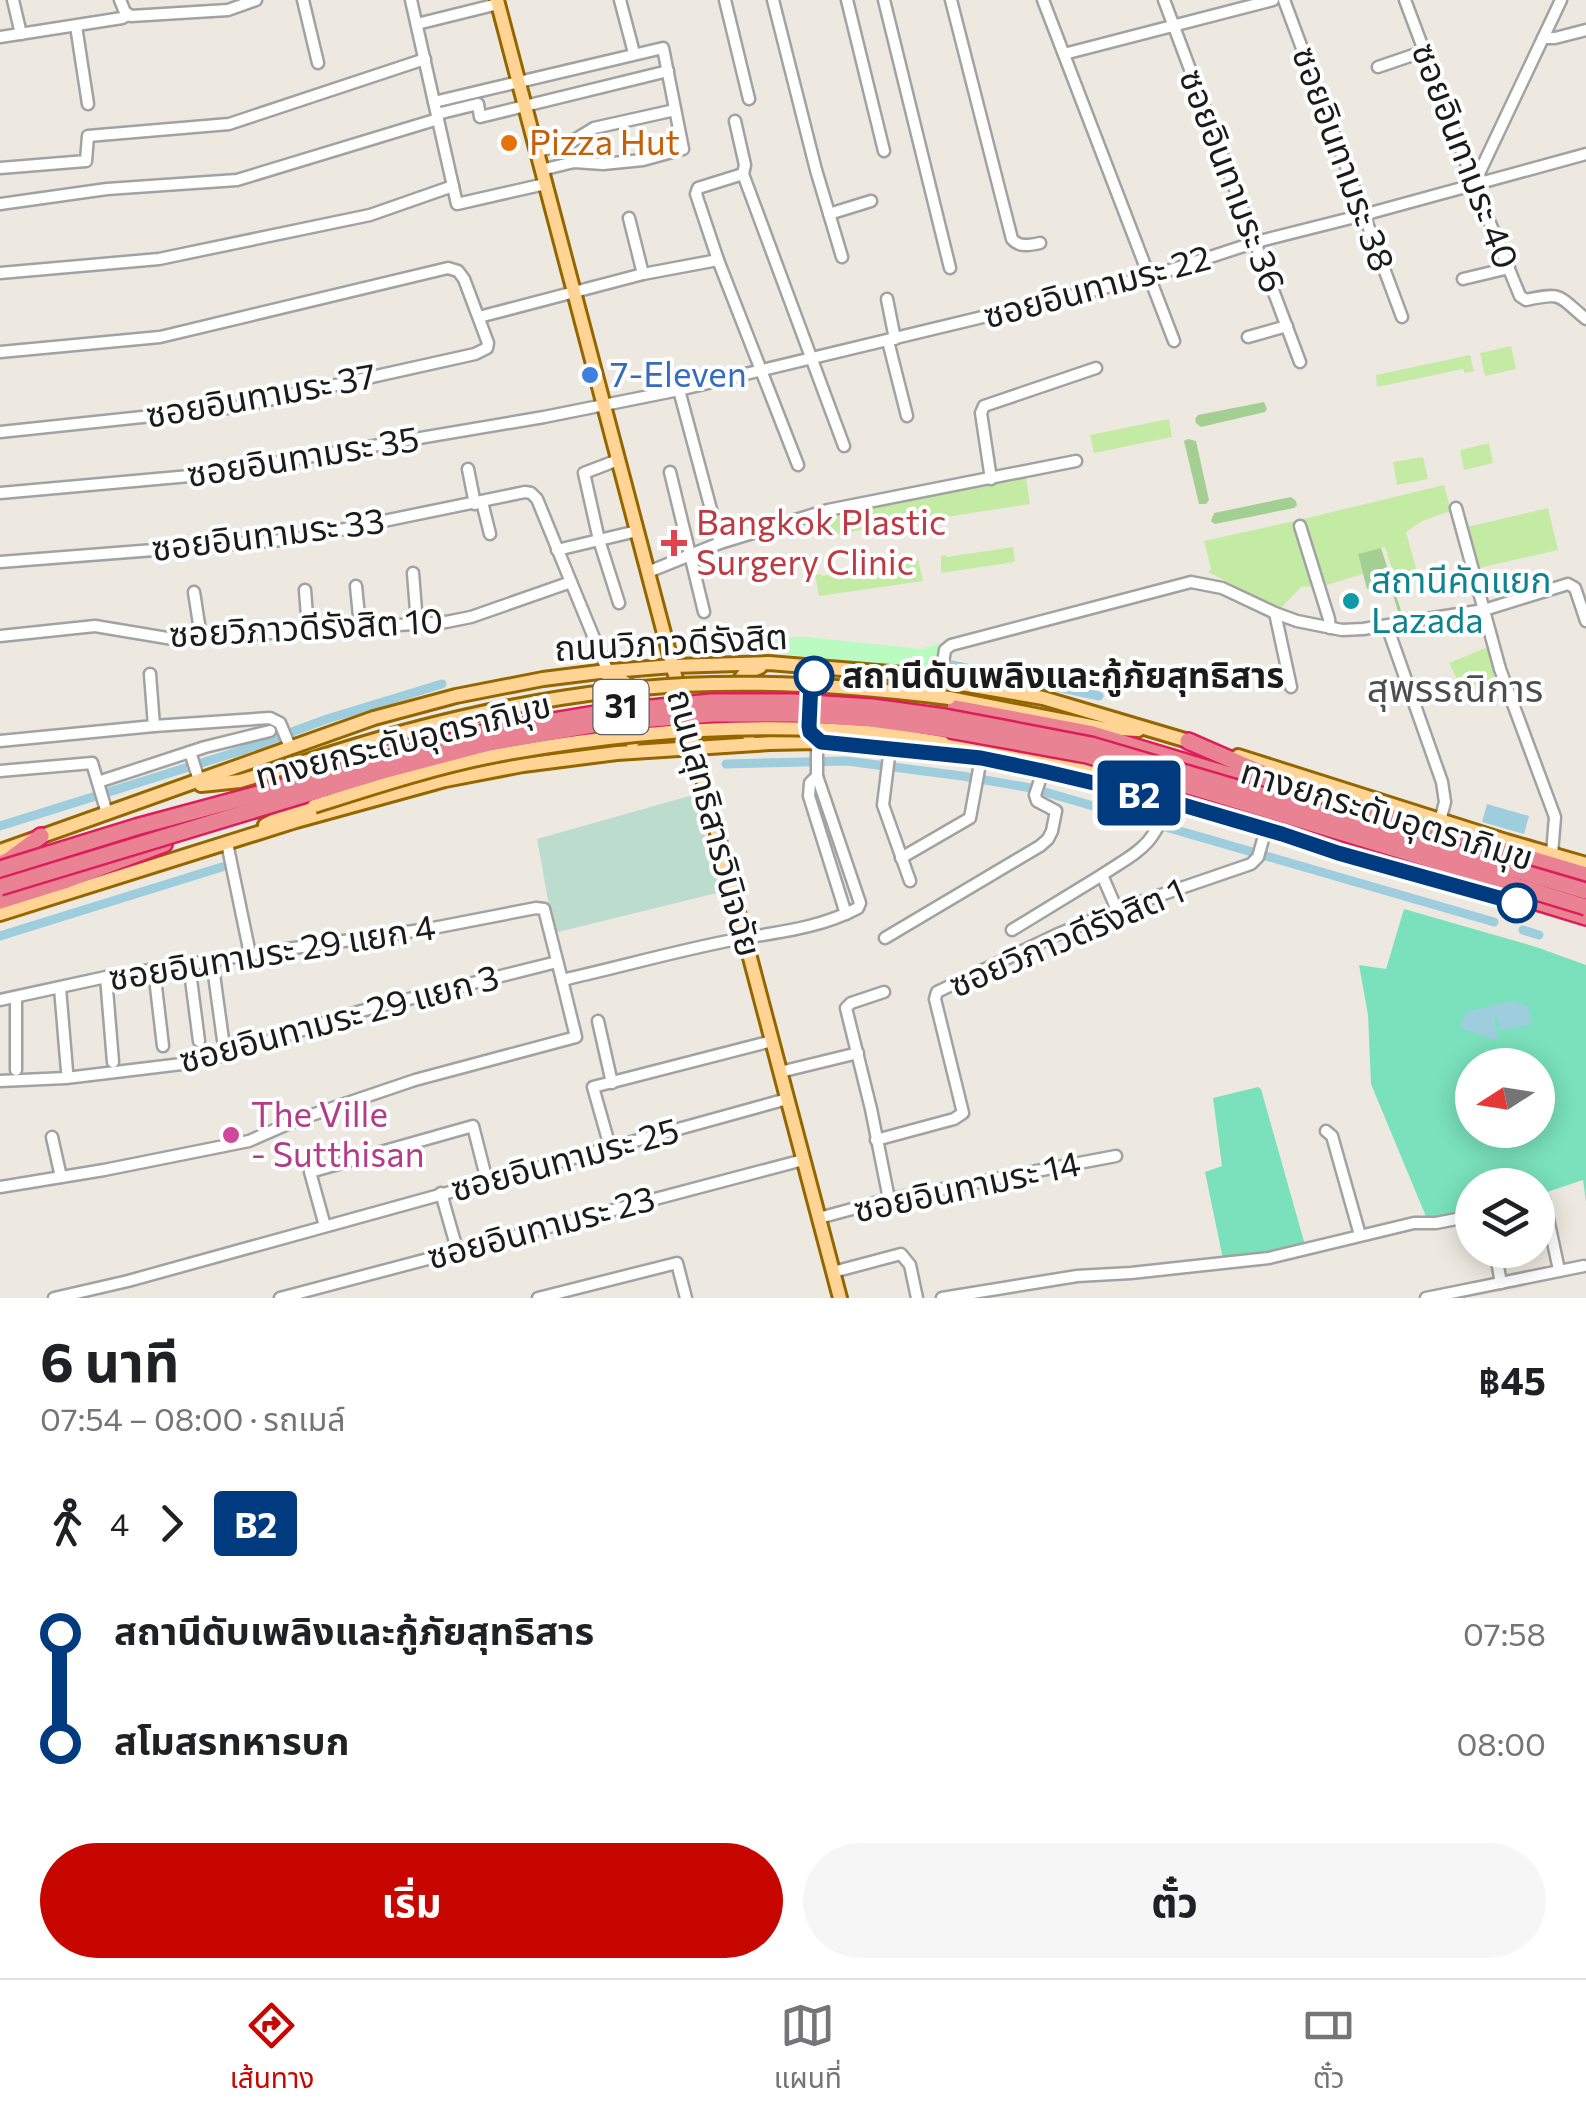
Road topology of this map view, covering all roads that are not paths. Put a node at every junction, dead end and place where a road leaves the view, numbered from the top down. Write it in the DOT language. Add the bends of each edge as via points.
graph roads {
  1 [pos="13,0"];
  2 [pos="120,0"];
  3 [pos="256,0"];
  4 [pos="303,0"];
  5 [pos="411,0"];
  6 [pos="620,0"];
  7 [pos="726,0"];
  8 [pos="773,0"];
  9 [pos="846,0"];
  10 [pos="884,0"];
  11 [pos="950,0"];
  12 [pos="1043,0"];
  13 [pos="1164,0"];
  14 [pos="1273,0"];
  15 [pos="1284,0"];
  16 [pos="1405,0"];
  17 [pos="1561,0"];
  18 [pos="497,2"];
  19 [pos="128,14"];
  20 [pos="417,24"];
  21 [pos="76,26"];
  22 [pos="1174,26"];
  23 [pos="1586,30"];
  24 [pos="21,34"];
  25 [pos="0,37"];
  26 [pos="1543,38"];
  27 [pos="1425,51"];
  28 [pos="634,53"];
  29 [pos="1064,54"];
  30 [pos="424,60"];
  31 [pos="318,63"];
  32 [pos="1378,67"];
  33 [pos="668,71"];
  34 [pos="518,82"];
  35 [pos="749,99"];
  36 [pos="88,104"];
  37 [pos="525,107"];
  38 [pos="675,110"];
  39 [pos="436,111"];
  40 [pos="735,121"];
  41 [pos="537,151"];
  42 [pos="884,151"];
  43 [pos="1586,154"];
  44 [pos="0,168"];
  45 [pos="743,174"];
  46 [pos="543,177"];
  47 [pos="1474,184"];
  48 [pos="453,186"];
  49 [pos="872,202"];
  50 [pos="0,204"];
  51 [pos="829,214"];
  52 [pos="1363,216"];
  53 [pos="629,218"];
  54 [pos="1256,242"];
  55 [pos="1040,243"];
  56 [pos="842,257"];
  57 [pos="718,260"];
  58 [pos="950,268"];
  59 [pos="1509,268"];
  60 [pos="0,273"];
  61 [pos="643,274"];
  62 [pos="1148,277"];
  63 [pos="1463,279"];
  64 [pos="574,292"];
  65 [pos="888,299"];
  66 [pos="479,317"];
  67 [pos="1402,318"];
  68 [pos="1586,319"];
  69 [pos="1287,326"];
  70 [pos="1248,337"];
  71 [pos="892,340"];
  72 [pos="1174,341"];
  73 [pos="0,352"];
  74 [pos="811,360"];
  75 [pos="1300,362"];
  76 [pos="1096,368"];
  77 [pos="760,371"];
  78 [pos="680,390"];
  79 [pos="604,405"];
  80 [pos="907,416"];
  81 [pos="0,432"];
  82 [pos="844,446"];
  83 [pos="618,460"];
  84 [pos="1076,461"];
  85 [pos="798,465"];
  86 [pos="468,468"];
  87 [pos="670,472"];
  88 [pos="991,478"];
  89 [pos="0,493"];
  90 [pos="478,503"];
  91 [pos="1456,508"];
  92 [pos="1300,526"];
  93 [pos="637,531"];
  94 [pos="490,534"];
  95 [pos="600,540"];
  96 [pos="720,543"];
  97 [pos="557,550"];
  98 [pos="690,556"];
  99 [pos="0,562"];
  100 [pos="648,572"];
  101 [pos="413,573"];
  102 [pos="571,582"];
  103 [pos="356,586"];
  104 [pos="305,590"];
  105 [pos="194,592"];
  106 [pos="619,603"];
  107 [pos="1484,610"];
  108 [pos="704,612"];
  109 [pos="1275,613"];
  110 [pos="1586,621"];
  111 [pos="416,623"];
  112 [pos="360,626"];
  113 [pos="1387,626"];
  114 [pos="1330,628"];
  115 [pos="308,629"];
  116 [pos="0,636"];
  117 [pos="201,637"];
  118 [pos="770,664"];
  119 [pos="673,666"];
  120 [pos="823,667"];
  121 [pos="603,672"];
  122 [pos="150,674"];
  123 [pos="543,678"];
  124 [pos="940,682"];
  125 [pos="1291,687"];
  126 [pos="947,702"];
  127 [pos="154,726"];
  128 [pos="270,730"];
  129 [pos="1156,731"];
  130 [pos="944,734"];
  131 [pos="287,739"];
  132 [pos="0,741"];
  133 [pos="1188,741"];
  134 [pos="770,743"];
  135 [pos="694,747"];
  136 [pos="617,754"];
  137 [pos="889,754"];
  138 [pos="818,756"];
  139 [pos="981,758"];
  140 [pos="561,760"];
  141 [pos="195,766"];
  142 [pos="0,771"];
  143 [pos="1039,783"];
  144 [pos="99,784"];
  145 [pos="179,788"];
  146 [pos="1304,791"];
  147 [pos="309,792"];
  148 [pos="1167,801"];
  149 [pos="105,807"];
  150 [pos="1440,820"];
  151 [pos="1266,829"];
  152 [pos="41,836"];
  153 [pos="231,842"];
  154 [pos="0,851"];
  155 [pos="1338,853"];
  156 [pos="1377,853"];
  157 [pos="1552,854"];
  158 [pos="902,858"];
  159 [pos="1586,864"];
  160 [pos="0,868"];
  161 [pos="1102,874"];
  162 [pos="1586,874"];
  163 [pos="910,881"];
  164 [pos="0,887"];
  165 [pos="1586,891"];
  166 [pos="0,901"];
  167 [pos="1586,906"];
  168 [pos="1117,910"];
  169 [pos="0,914"];
  170 [pos="846,914"];
  171 [pos="1586,917"];
  172 [pos="1586,925"];
  173 [pos="1012,930"];
  174 [pos="746,938"];
  175 [pos="885,938"];
  176 [pos="250,954"];
  177 [pos="212,960"];
  178 [pos="557,962"];
  179 [pos="189,964"];
  180 [pos="154,970"];
  181 [pos="106,978"];
  182 [pos="562,980"];
  183 [pos="60,988"];
  184 [pos="884,992"];
  185 [pos="16,996"];
  186 [pos="0,1000"];
  187 [pos="598,1020"];
  188 [pos="199,1040"];
  189 [pos="222,1040"];
  190 [pos="772,1041"];
  191 [pos="163,1046"];
  192 [pos="858,1053"];
  193 [pos="113,1062"];
  194 [pos="16,1070"];
  195 [pos="67,1071"];
  196 [pos="780,1072"];
  197 [pos="0,1081"];
  198 [pos="612,1083"];
  199 [pos="787,1099"];
  200 [pos="1326,1131"];
  201 [pos="52,1137"];
  202 [pos="876,1140"];
  203 [pos="610,1147"];
  204 [pos="1116,1156"];
  205 [pos="803,1160"];
  206 [pos="60,1177"];
  207 [pos="487,1181"];
  208 [pos="0,1188"];
  209 [pos="441,1194"];
  210 [pos="889,1199"];
  211 [pos="818,1218"];
  212 [pos="1455,1219"];
  213 [pos="325,1226"];
  214 [pos="1360,1235"];
  215 [pos="457,1250"];
  216 [pos="1555,1251"];
  217 [pos="1584,1266"];
  218 [pos="1498,1268"];
  219 [pos="1559,1270"];
  220 [pos="832,1272"];
  221 [pos="1501,1283"];
  222 [pos="1433,1297"];
  223 [pos="54,1298"];
  224 [pos="280,1298"];
  225 [pos="538,1298"];
  226 [pos="686,1298"];
  227 [pos="840,1298"];
  228 [pos="917,1298"];
  229 [pos="942,1298"];
  1 -- 24 [label="street"];
  2 -- 19 [label="street"];
  3 -- 19 [label="street" via="228,10"];
  4 -- 31 [label="street"];
  5 -- 20 [label="street"];
  6 -- 28 [label="street"];
  7 -- 35 [label="street"];
  8 -- 51 [label="street"];
  9 -- 42 [label="street"];
  10 -- 58 [label="street"];
  11 -- 55 [label="street" via="1012,239 1024,246"];
  12 -- 29 [label="street"];
  13 -- 22 [label="street, ซอยอินทามระ 36"];
  14 -- 22 [label="street"];
  15 -- 52 [label="street, ซอยอินทามระ 38"];
  16 -- 27 [label="street, ซอยอินทามระ 40"];
  17 -- 26 [label="street"];
  18 -- 20 [label="street"];
  18 -- 34 [label="main road, ถนนสุทธิสารวินิจฉัย"];
  19 -- 21 [label="street"];
  20 -- 30 [label="street"];
  21 -- 24 [label="street"];
  21 -- 36 [label="street"];
  22 -- 29 [label="street"];
  22 -- 54 [label="street, ซอยอินทามระ 36"];
  23 -- 26 [label="street"];
  24 -- 25 [label="street"];
  26 -- 47 [label="street"];
  27 -- 32 [label="street"];
  27 -- 47 [label="street, ซอยอินทามระ 40"];
  28 -- 33 [label="street" via="663,48"];
  28 -- 34 [label="street"];
  29 -- 62 [label="street"];
  30 -- 39 [label="street"];
  30 -- 44 [label="street" via="229,124 88,136 86,161"];
  33 -- 37 [label="street"];
  33 -- 38 [label="street"];
  34 -- 37 [label="main road, ถนนสุทธิสารวินิจฉัย"];
  34 -- 39 [label="street"];
  37 -- 39 [label="street" via="480,117 478,104"];
  37 -- 41 [label="main road, ถนนสุทธิสารวินิจฉัย"];
  38 -- 41 [label="street" via="594,128 568,144"];
  38 -- 46 [label="street" via="682,150 643,160 574,162"];
  39 -- 48 [label="street"];
  39 -- 50 [label="street" via="237,180"];
  40 -- 45 [label="street"];
  41 -- 46 [label="main road, ถนนสุทธิสารวินิจฉัย"];
  43 -- 47 [label="street, ซอยอินทามระ 22"];
  45 -- 57 [label="street" via="696,192"];
  45 -- 74 [label="street"];
  46 -- 48 [label="street" via="457,204"];
  46 -- 64 [label="main road, ถนนสุทธิสารวินิจฉัย"];
  47 -- 52 [label="street, ซอยอินทามระ 22"];
  47 -- 59 [label="street, ซอยอินทามระ 40"];
  48 -- 60 [label="street" via="370,214 159,260"];
  49 -- 51 [label="street"];
  51 -- 56 [label="street"];
  52 -- 54 [label="street, ซอยอินทามระ 22"];
  52 -- 67 [label="street, ซอยอินทามระ 38"];
  53 -- 61 [label="street"];
  54 -- 62 [label="street, ซอยอินทามระ 22"];
  54 -- 69 [label="street, ซอยอินทามระ 36"];
  57 -- 61 [label="street"];
  57 -- 77 [label="street"];
  59 -- 63 [label="street"];
  59 -- 68 [label="street, ซอยอินทามระ 40" via="1523,299 1556,295"];
  61 -- 64 [label="street"];
  62 -- 71 [label="street, ซอยอินทามระ 22"];
  62 -- 72 [label="street"];
  64 -- 66 [label="street"];
  64 -- 79 [label="main road, ถนนสุทธิสารวินิจฉัย"];
  65 -- 71 [label="street"];
  66 -- 73 [label="street" via="464,279 448,268 160,336"];
  66 -- 81 [label="street, ซอยอินทามระ 37" via="488,343 475,354 237,407"];
  69 -- 70 [label="street"];
  69 -- 75 [label="street, ซอยอินทามระ 36"];
  71 -- 74 [label="street, ซอยอินทามระ 22"];
  71 -- 80 [label="street"];
  74 -- 77 [label="street, ซอยอินทามระ 22"];
  74 -- 82 [label="street"];
  76 -- 88 [label="street" via="984,406"];
  77 -- 78 [label="street, ซอยอินทามระ 22"];
  77 -- 85 [label="street"];
  78 -- 79 [label="street, ซอยอินทามระ 22"];
  78 -- 96 [label="street"];
  79 -- 83 [label="main road, ถนนสุทธิสารวินิจฉัย"];
  79 -- 89 [label="street, ซอยอินทามระ 35" via="200,475"];
  83 -- 93 [label="main road, ถนนสุทธิสารวินิจฉัย"];
  83 -- 95 [label="street" via="584,473"];
  84 -- 88 [label="street"];
  86 -- 90 [label="street"];
  87 -- 98 [label="street"];
  88 -- 96 [label="street" via="828,510"];
  90 -- 94 [label="street"];
  90 -- 97 [label="street, ซอยอินทามระ 33" via="531,493"];
  90 -- 99 [label="street, ซอยอินทามระ 33" via="296,539"];
  91 -- 107 [label="street"];
  92 -- 114 [label="street"];
  93 -- 95 [label="street"];
  93 -- 100 [label="main road, ถนนสุทธิสารวินิจฉัย"];
  95 -- 97 [label="street"];
  95 -- 106 [label="street"];
  96 -- 98 [label="street"];
  97 -- 102 [label="street, ซอยอินทามระ 33"];
  98 -- 100 [label="street"];
  98 -- 108 [label="street"];
  100 -- 119 [label="main road, ถนนสุทธิสารวินิจฉัย"];
  101 -- 111 [label="street"];
  102 -- 111 [label="street, ซอยวิภาวดีรังสิต 10" via="471,617"];
  102 -- 121 [label="street"];
  103 -- 112 [label="street"];
  104 -- 115 [label="street"];
  105 -- 117 [label="street"];
  107 -- 110 [label="street" via="1568,584"];
  107 -- 113 [label="street"];
  107 -- 157 [label="street" via="1555,817"];
  109 -- 114 [label="street"];
  109 -- 124 [label="street" via="1222,588 1191,582 951,645"];
  109 -- 125 [label="street"];
  111 -- 112 [label="street, ซอยวิภาวดีรังสิต 10"];
  112 -- 115 [label="street, ซอยวิภาวดีรังสิต 10"];
  113 -- 114 [label="street"];
  113 -- 150 [label="street" via="1442,782"];
  115 -- 117 [label="street, ซอยวิภาวดีรังสิต 10"];
  116 -- 117 [label="street, ซอยวิภาวดีรังสิต 10" via="96,626 160,638"];
  118 -- 119 [label="main road, ถนนวิภาวดีรังสิต / 31"];
  118 -- 120 [label="main road, ถนนวิภาวดีรังสิต / 31"];
  118 -- 134 [label="main road" via="736,684 738,722 746,734"];
  119 -- 121 [label="main road, ถนนวิภาวดีรังสิต / 31"];
  119 -- 135 [label="main road, ถนนสุทธิสารวินิจฉัย"];
  120 -- 124 [label="main road, ถนนวิภาวดีรังสิต / 31"];
  120 -- 138 [label="main road" via="811,682 809,726"];
  121 -- 123 [label="main road, ถนนวิภาวดีรังสิต / 31"];
  121 -- 136 [label="main road" via="638,696 642,725"];
  122 -- 127 [label="street"];
  123 -- 131 [label="main road, ถนนวิภาวดีรังสิต / 31"];
  123 -- 140 [label="main road" via="561,703 568,737"];
  124 -- 129 [label="main road, ถนนวิภาวดีรังสิต / 31" via="1043,698"];
  126 -- 129 [label="main road, 31"];
  126 -- 145 [label="main road, 31, bridge" via="794,684 601,692 372,739 240,781"];
  126 -- 146 [label="highway, ถนนวิภาวดีรังสิต / 31"];
  126 -- 147 [label="highway, ถนนวิภาวดีรังสิต / 31, bridge" via="714,698 603,708 488,728"];
  127 -- 131 [label="street" via="270,718"];
  127 -- 132 [label="street"];
  128 -- 141 [label="street"];
  129 -- 133 [label="main road, ถนนวิภาวดีรังสิต / 31"];
  130 -- 147 [label="highway, ถนนวิภาวดีรังสิต / 31, bridge" via="872,716 714,710 490,740"];
  130 -- 148 [label="main road, 31" via="1130,781"];
  130 -- 156 [label="highway, ถนนวิภาวดีรังสิต / 31" via="1089,752 1236,798"];
  131 -- 141 [label="main road, ถนนวิภาวดีรังสิต / 31"];
  133 -- 146 [label="highway"];
  133 -- 150 [label="main road, ถนนวิภาวดีรังสิต / 31"];
  134 -- 135 [label="main road, 31"];
  134 -- 138 [label="main road, 31"];
  135 -- 136 [label="main road, 31"];
  135 -- 174 [label="main road, ถนนสุทธิสารวินิจฉัย"];
  136 -- 140 [label="main road, 31"];
  137 -- 138 [label="main road, 31"];
  137 -- 139 [label="main road, 31"];
  137 -- 158 [label="street" via="883,805"];
  138 -- 170 [label="street" via="809,796"];
  138 -- 170 [label="street" via="858,895 858,908"];
  139 -- 143 [label="main road, 31"];
  139 -- 158 [label="street" via="970,818"];
  140 -- 153 [label="main road, 31" via="426,784"];
  141 -- 144 [label="street"];
  141 -- 145 [label="main road, ถนนวิภาวดีรังสิต / 31"];
  142 -- 144 [label="street" via="92,764"];
  143 -- 148 [label="main road, 31"];
  143 -- 175 [label="street" via="1040,804 1056,811 1048,839"];
  144 -- 149 [label="street"];
  145 -- 149 [label="main road, ถนนวิภาวดีรังสิต / 31"];
  146 -- 162 [label="highway, ถนนวิภาวดีรังสิต / 31"];
  147 -- 153 [label="main road, 31" via="282,816"];
  147 -- 160 [label="highway, ถนนวิภาวดีรังสิต / 31" via="196,809"];
  147 -- 166 [label="highway, ถนนวิภาวดีรังสิต / 31"];
  148 -- 151 [label="main road, 31"];
  148 -- 161 [label="street" via="1148,844"];
  149 -- 152 [label="main road, ถนนวิภาวดีรังสิต / 31"];
  150 -- 157 [label="main road, ถนนวิภาวดีรังสิต / 31"];
  151 -- 155 [label="main road, 31"];
  151 -- 168 [label="street, ซอยวิภาวดีรังสิต 1" via="1251,864"];
  152 -- 154 [label="main road, ถนนวิภาวดีรังสิต / 31"];
  152 -- 160 [label="highway"];
  153 -- 169 [label="main road, 31"];
  153 -- 176 [label="street"];
  155 -- 156 [label="highway"];
  155 -- 172 [label="main road, 31"];
  156 -- 171 [label="highway, ถนนวิภาวดีรังสิต / 31"];
  157 -- 159 [label="main road, ถนนวิภาวดีรังสิต / 31"];
  158 -- 163 [label="street"];
  160 -- 165 [label="highway, ทางยกระดับอุตราภิมุข / 31, bridge" via="487,732 601,712 793,702 945,717 1091,745"];
  161 -- 168 [label="street"];
  161 -- 173 [label="street"];
  164 -- 167 [label="highway, ทางยกระดับอุตราภิมุข / 31, bridge" via="488,743 604,723 778,714 871,719 1087,755"];
  168 -- 202 [label="street, ซอยวิภาวดีรังสิต 1" via="937,992 963,1114"];
  170 -- 174 [label="street"];
  174 -- 182 [label="street"];
  174 -- 190 [label="main road, ถนนสุทธิสารวินิจฉัย"];
  176 -- 177 [label="street, ซอยอินทามระ 29 แยก 4"];
  176 -- 178 [label="street, ซอยอินทามระ 29 แยก 4" via="536,908 544,909"];
  177 -- 179 [label="street, ซอยอินทามระ 29 แยก 4"];
  177 -- 189 [label="street"];
  178 -- 182 [label="street"];
  178 -- 197 [label="street, ซอยอินทามระ 29 แยก 3" via="222,1056"];
  179 -- 180 [label="street, ซอยอินทามระ 29 แยก 4"];
  179 -- 188 [label="street"];
  180 -- 181 [label="street, ซอยอินทามระ 29 แยก 4"];
  180 -- 191 [label="street"];
  181 -- 183 [label="street, ซอยอินทามระ 29 แยก 4"];
  181 -- 193 [label="street"];
  182 -- 206 [label="street" via="576,1036 414,1080 249,1141"];
  183 -- 185 [label="street, ซอยอินทามระ 29 แยก 4"];
  183 -- 195 [label="street"];
  184 -- 192 [label="street" via="847,1005"];
  185 -- 186 [label="street, ซอยอินทามระ 29 แยก 4"];
  185 -- 194 [label="street"];
  187 -- 198 [label="street"];
  190 -- 196 [label="main road, ถนนสุทธิสารวินิจฉัย"];
  190 -- 198 [label="street"];
  192 -- 196 [label="street"];
  192 -- 202 [label="street"];
  196 -- 199 [label="main road, ถนนสุทธิสารวินิจฉัย"];
  198 -- 203 [label="street" via="594,1087"];
  199 -- 203 [label="street, ซอยอินทามระ 25"];
  199 -- 205 [label="main road, ถนนสุทธิสารวินิจฉัย"];
  200 -- 214 [label="street"];
  201 -- 206 [label="street"];
  202 -- 210 [label="street"];
  203 -- 207 [label="street, ซอยอินทามระ 25"];
  204 -- 210 [label="street, ซอยอินทามระ 14"];
  205 -- 211 [label="main road, ถนนสุทธิสารวินิจฉัย"];
  205 -- 215 [label="street, ซอยอินทามระ 23"];
  206 -- 208 [label="street"];
  207 -- 209 [label="street, ซอยอินทามระ 25"];
  207 -- 213 [label="street" via="472,1126 310,1172"];
  209 -- 213 [label="street, ซอยอินทามระ 25"];
  209 -- 215 [label="street"];
  210 -- 211 [label="street, ซอยอินทามระ 14"];
  211 -- 220 [label="main road, ถนนสุทธิสารวินิจฉัย"];
  212 -- 214 [label="street"];
  213 -- 223 [label="street, ซอยอินทามระ 25"];
  214 -- 229 [label="street" via="1270,1258 1077,1276"];
  215 -- 224 [label="street, ซอยอินทามระ 23"];
  216 -- 219 [label="street"];
  217 -- 219 [label="street"];
  218 -- 221 [label="street"];
  219 -- 221 [label="street"];
  220 -- 227 [label="main road, ถนนสุทธิสารวินิจฉัย"];
  220 -- 228 [label="street" via="901,1254"];
  221 -- 222 [label="street"];
  225 -- 226 [label="street" via="677,1263"];
}
